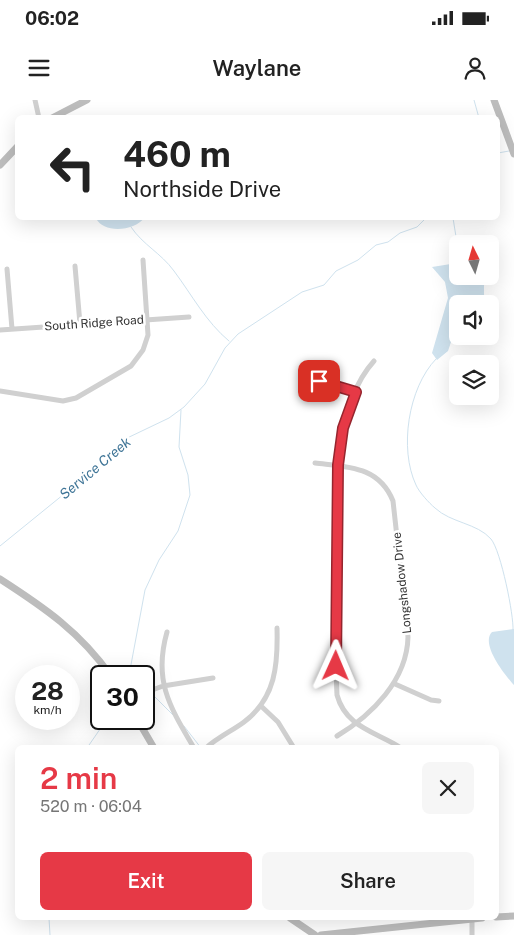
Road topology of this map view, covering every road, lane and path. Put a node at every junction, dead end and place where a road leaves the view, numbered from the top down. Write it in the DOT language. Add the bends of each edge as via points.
graph roads {
  1 [pos="34,100"];
  2 [pos="87,100"];
  3 [pos="494,100"];
  4 [pos="38,115"];
  5 [pos="58,115"];
  6 [pos="500,115"];
  7 [pos="500,116"];
  8 [pos="15,149"];
  9 [pos="514,154"];
  10 [pos="0,165"];
  11 [pos="143,260"];
  12 [pos="75,266"];
  13 [pos="7,269"];
  14 [pos="189,317"];
  15 [pos="148,320"];
  16 [pos="80,324"];
  17 [pos="12,329"];
  18 [pos="0,330"];
  19 [pos="374,362"];
  20 [pos="319,381"];
  21 [pos="0,391"];
  22 [pos="356,392"];
  23 [pos="315,463"];
  24 [pos="338,465"];
  25 [pos="0,579"];
  26 [pos="277,628"];
  27 [pos="167,632"];
  28 [pos="103,665"];
  29 [pos="213,678"];
  30 [pos="395,684"];
  31 [pos="163,686"];
  32 [pos="155,689"];
  33 [pos="439,701"];
  34 [pos="261,706"];
  35 [pos="355,723"];
  36 [pos="143,730"];
  37 [pos="336,736"];
  38 [pos="152,745"];
  39 [pos="192,745"];
  40 [pos="210,745"];
  41 [pos="292,745"];
  42 [pos="396,745"];
  43 [pos="499,916"];
  44 [pos="514,916"];
  45 [pos="293,920"];
  46 [pos="441,920"];
  47 [pos="472,920"];
  48 [pos="315,935"];
  49 [pos="322,935"];
  50 [pos="472,935"];
  1 -- 4 [label="street"];
  2 -- 5 [label="street"];
  3 -- 6 [label="street"];
  7 -- 9 [label="street"];
  8 -- 10 [label="street"];
  11 -- 15 [label="street"];
  12 -- 16 [label="street"];
  13 -- 17 [label="street"];
  14 -- 15 [label="street, South Ridge Road"];
  15 -- 16 [label="street, South Ridge Road"];
  15 -- 21 [label="street" via="147,339 136,360 125,371 76,398 51,400"];
  16 -- 17 [label="street, South Ridge Road"];
  17 -- 18 [label="street, South Ridge Road"];
  19 -- 22 [label="street" via="366,370"];
  20 -- 22 [label="street"];
  22 -- 24 [label="street" via="343,428"];
  23 -- 24 [label="street, Longshadow Drive"];
  24 -- 30 [label="street, Longshadow Drive" via="366,471 381,480 392,502 408,637 408,649"];
  24 -- 35 [label="street" via="337,695"];
  25 -- 28 [label="street" via="63,621"];
  26 -- 34 [label="street" via="275,674"];
  27 -- 31 [label="street" via="161,660"];
  29 -- 31 [label="street"];
  30 -- 33 [label="street"];
  30 -- 35 [label="street, Longshadow Drive"];
  31 -- 32 [label="street"];
  31 -- 39 [label="street" via="169,705"];
  34 -- 40 [label="street"];
  34 -- 41 [label="street" via="278,722"];
  35 -- 37 [label="street, Longshadow Drive"];
  35 -- 42 [label="street"];
  36 -- 38 [label="street"];
  43 -- 44 [label="street"];
  45 -- 48 [label="street"];
  46 -- 49 [label="street"];
  47 -- 50 [label="street"];
}
